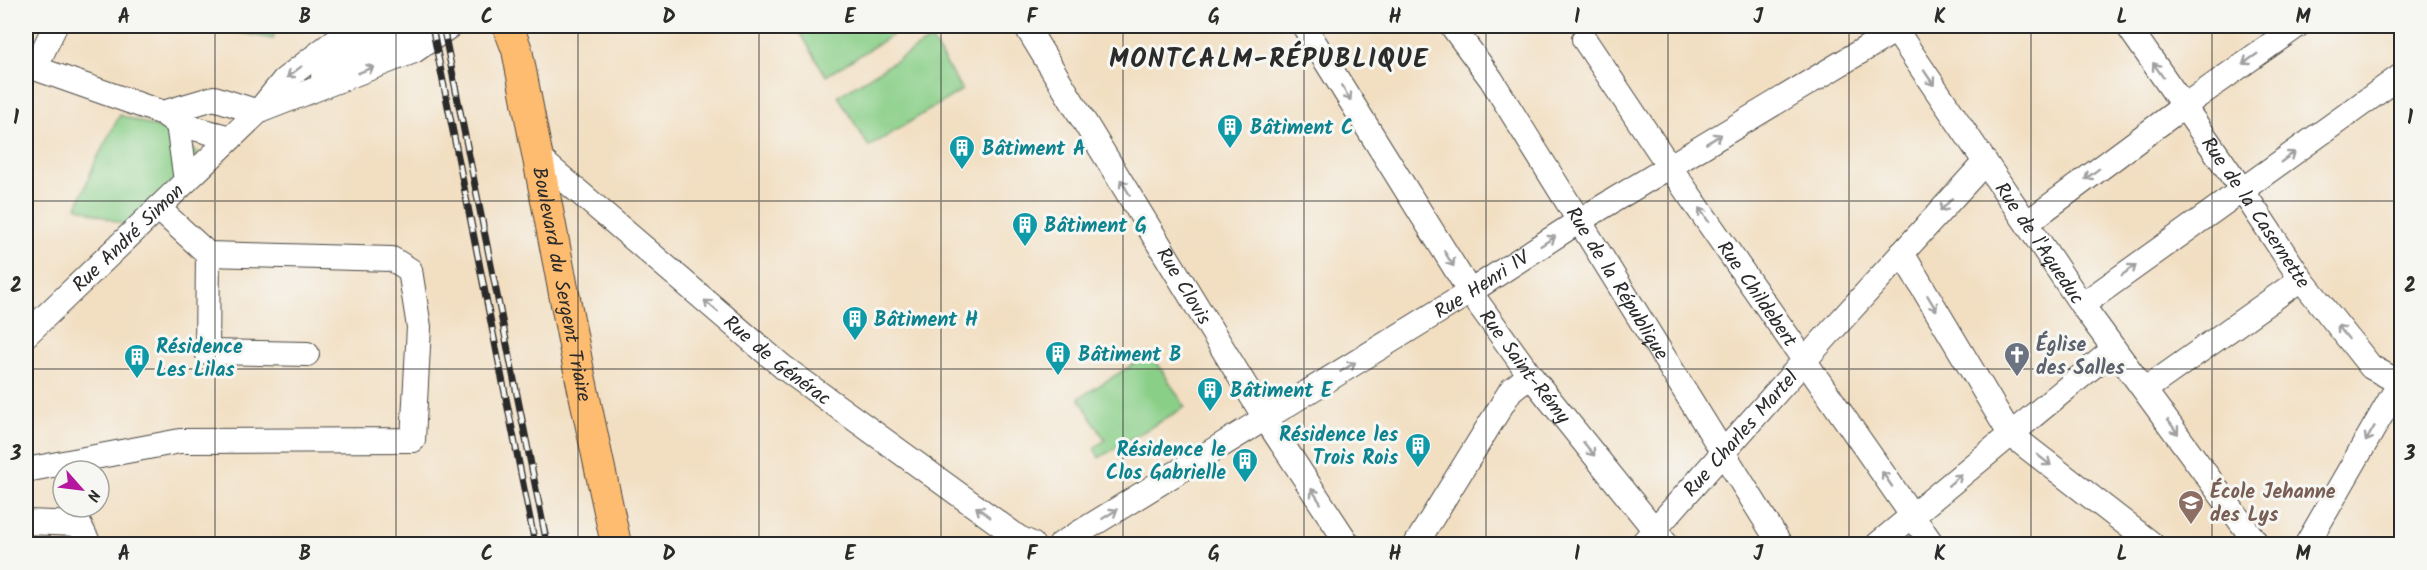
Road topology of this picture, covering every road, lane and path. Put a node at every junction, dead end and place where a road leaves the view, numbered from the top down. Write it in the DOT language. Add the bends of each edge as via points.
graph roads {
  1 [pos="55,26"];
  2 [pos="415,26"];
  3 [pos="450,26"];
  4 [pos="494,26"];
  5 [pos="508,26"];
  6 [pos="1026,26"];
  7 [pos="1304,26"];
  8 [pos="1452,26"];
  9 [pos="2128,26"];
  10 [pos="2297,26"];
  11 [pos="1897,27"];
  12 [pos="368,32"];
  13 [pos="339,33"];
  14 [pos="1584,39"];
  15 [pos="30,66"];
  16 [pos="2402,75"];
  17 [pos="291,98"];
  18 [pos="201,101"];
  19 [pos="2184,106"];
  20 [pos="258,112"];
  21 [pos="171,118"];
  22 [pos="231,138"];
  23 [pos="538,157"];
  24 [pos="1985,162"];
  25 [pos="1669,166"];
  26 [pos="186,181"];
  27 [pos="2242,190"];
  28 [pos="158,208"];
  29 [pos="1579,221"];
  30 [pos="2027,223"];
  31 [pos="1902,253"];
  32 [pos="208,254"];
  33 [pos="2301,279"];
  34 [pos="1470,292"];
  35 [pos="2082,304"];
  36 [pos="26,335"];
  37 [pos="2114,349"];
  38 [pos="307,354"];
  39 [pos="1805,360"];
  40 [pos="1530,375"];
  41 [pos="2396,380"];
  42 [pos="2146,389"];
  43 [pos="1265,418"];
  44 [pos="2010,434"];
  45 [pos="1723,452"];
  46 [pos="26,470"];
  47 [pos="1912,516"];
  48 [pos="26,522"];
  49 [pos="1654,540"];
  50 [pos="89,544"];
  51 [pos="599,544"];
  52 [pos="616,544"];
  53 [pos="1032,544"];
  54 [pos="1061,544"];
  55 [pos="1348,544"];
  56 [pos="1416,544"];
  57 [pos="1780,544"];
  58 [pos="1878,544"];
  59 [pos="1932,544"];
  60 [pos="2152,544"];
  61 [pos="2257,544"];
  62 [pos="2307,544"];
  1 -- 15 [label="street"];
  2 -- 12 [label="street"];
  17 -- 3 [label="street, one-way" via="414,51"];
  4 -- 51 [label="main road, Boulevard du Sergent Triaire"];
  5 -- 23 [label="main road, Boulevard du Sergent Triaire" via="517,51"];
  43 -- 6 [label="street, Rue Clovis, one-way"];
  7 -- 34 [label="street, Rue Saint-Rémy, one-way"];
  8 -- 29 [label="street, Rue de la République" via="1486,72"];
  19 -- 9 [label="street, Rue de la Casernette, one-way"];
  10 -- 19 [label="street, one-way"];
  11 -- 24 [label="street, Rue de l'Aqueduc, one-way"];
  25 -- 11 [label="street, Rue Henri IV, one-way"];
  12 -- 13 [label="street"];
  12 -- 17 [label="street"];
  13 -- 20 [label="street, one-way" via="284,80"];
  14 -- 25 [label="street, Rue Childebert"];
  15 -- 21 [label="street"];
  27 -- 16 [label="street, one-way"];
  17 -- 20 [label="street"];
  18 -- 20 [label="street" via="214,98"];
  18 -- 21 [label="street"];
  18 -- 22 [label="street"];
  19 -- 27 [label="street, Rue de la Casernette"];
  19 -- 30 [label="street, one-way"];
  20 -- 22 [label="street, Rue André Simon"];
  21 -- 22 [label="street"];
  21 -- 26 [label="street"];
  22 -- 26 [label="street, Rue André Simon"];
  23 -- 52 [label="main road, Boulevard du Sergent Triaire"];
  53 -- 23 [label="street, Rue de Générac, one-way" via="783,368"];
  24 -- 30 [label="street, Rue de l'Aqueduc"];
  24 -- 31 [label="street, Rue Charles Martel, one-way"];
  25 -- 29 [label="street, Rue Henri IV"];
  39 -- 25 [label="street, Rue Childebert, one-way"];
  26 -- 28 [label="street, Rue André Simon"];
  27 -- 33 [label="street, Rue de la Casernette"];
  35 -- 27 [label="street, one-way"];
  28 -- 32 [label="street"];
  28 -- 36 [label="street, Rue André Simon"];
  34 -- 29 [label="street, Rue Henri IV, one-way"];
  29 -- 45 [label="street, Rue de la République"];
  30 -- 35 [label="street, Rue de l'Aqueduc"];
  31 -- 39 [label="street, Rue Charles Martel"];
  31 -- 44 [label="street, one-way"];
  32 -- 38 [label="street" via="207,352"];
  32 -- 46 [label="street" via="392,259 410,270 419,327 413,440 180,441"];
  41 -- 33 [label="street, Rue de la Casernette, one-way" via="2371,367"];
  33 -- 42 [label="street"];
  34 -- 40 [label="street, Rue Saint-Rémy"];
  43 -- 34 [label="street, Rue Henri IV, one-way"];
  35 -- 37 [label="street, Rue de l'Aqueduc"];
  37 -- 42 [label="street, Rue de l'Aqueduc"];
  37 -- 44 [label="street"];
  39 -- 45 [label="street, Rue Charles Martel"];
  47 -- 39 [label="street, Rue Childebert, one-way"];
  40 -- 49 [label="street, Rue Saint-Rémy, one-way"];
  40 -- 56 [label="street" via="1511,390"];
  41 -- 62 [label="street, one-way"];
  42 -- 61 [label="street, Rue de l'Aqueduc, one-way"];
  54 -- 43 [label="street, Rue Henri IV, one-way"];
  55 -- 43 [label="street, Rue Clovis, one-way"];
  47 -- 44 [label="street, one-way"];
  44 -- 60 [label="street, one-way"];
  45 -- 49 [label="street, Rue Charles Martel"];
  45 -- 57 [label="street, Rue de la République"];
  47 -- 58 [label="street"];
  47 -- 59 [label="street, Rue Childebert"];
  48 -- 50 [label="street" via="79,524"];
}
